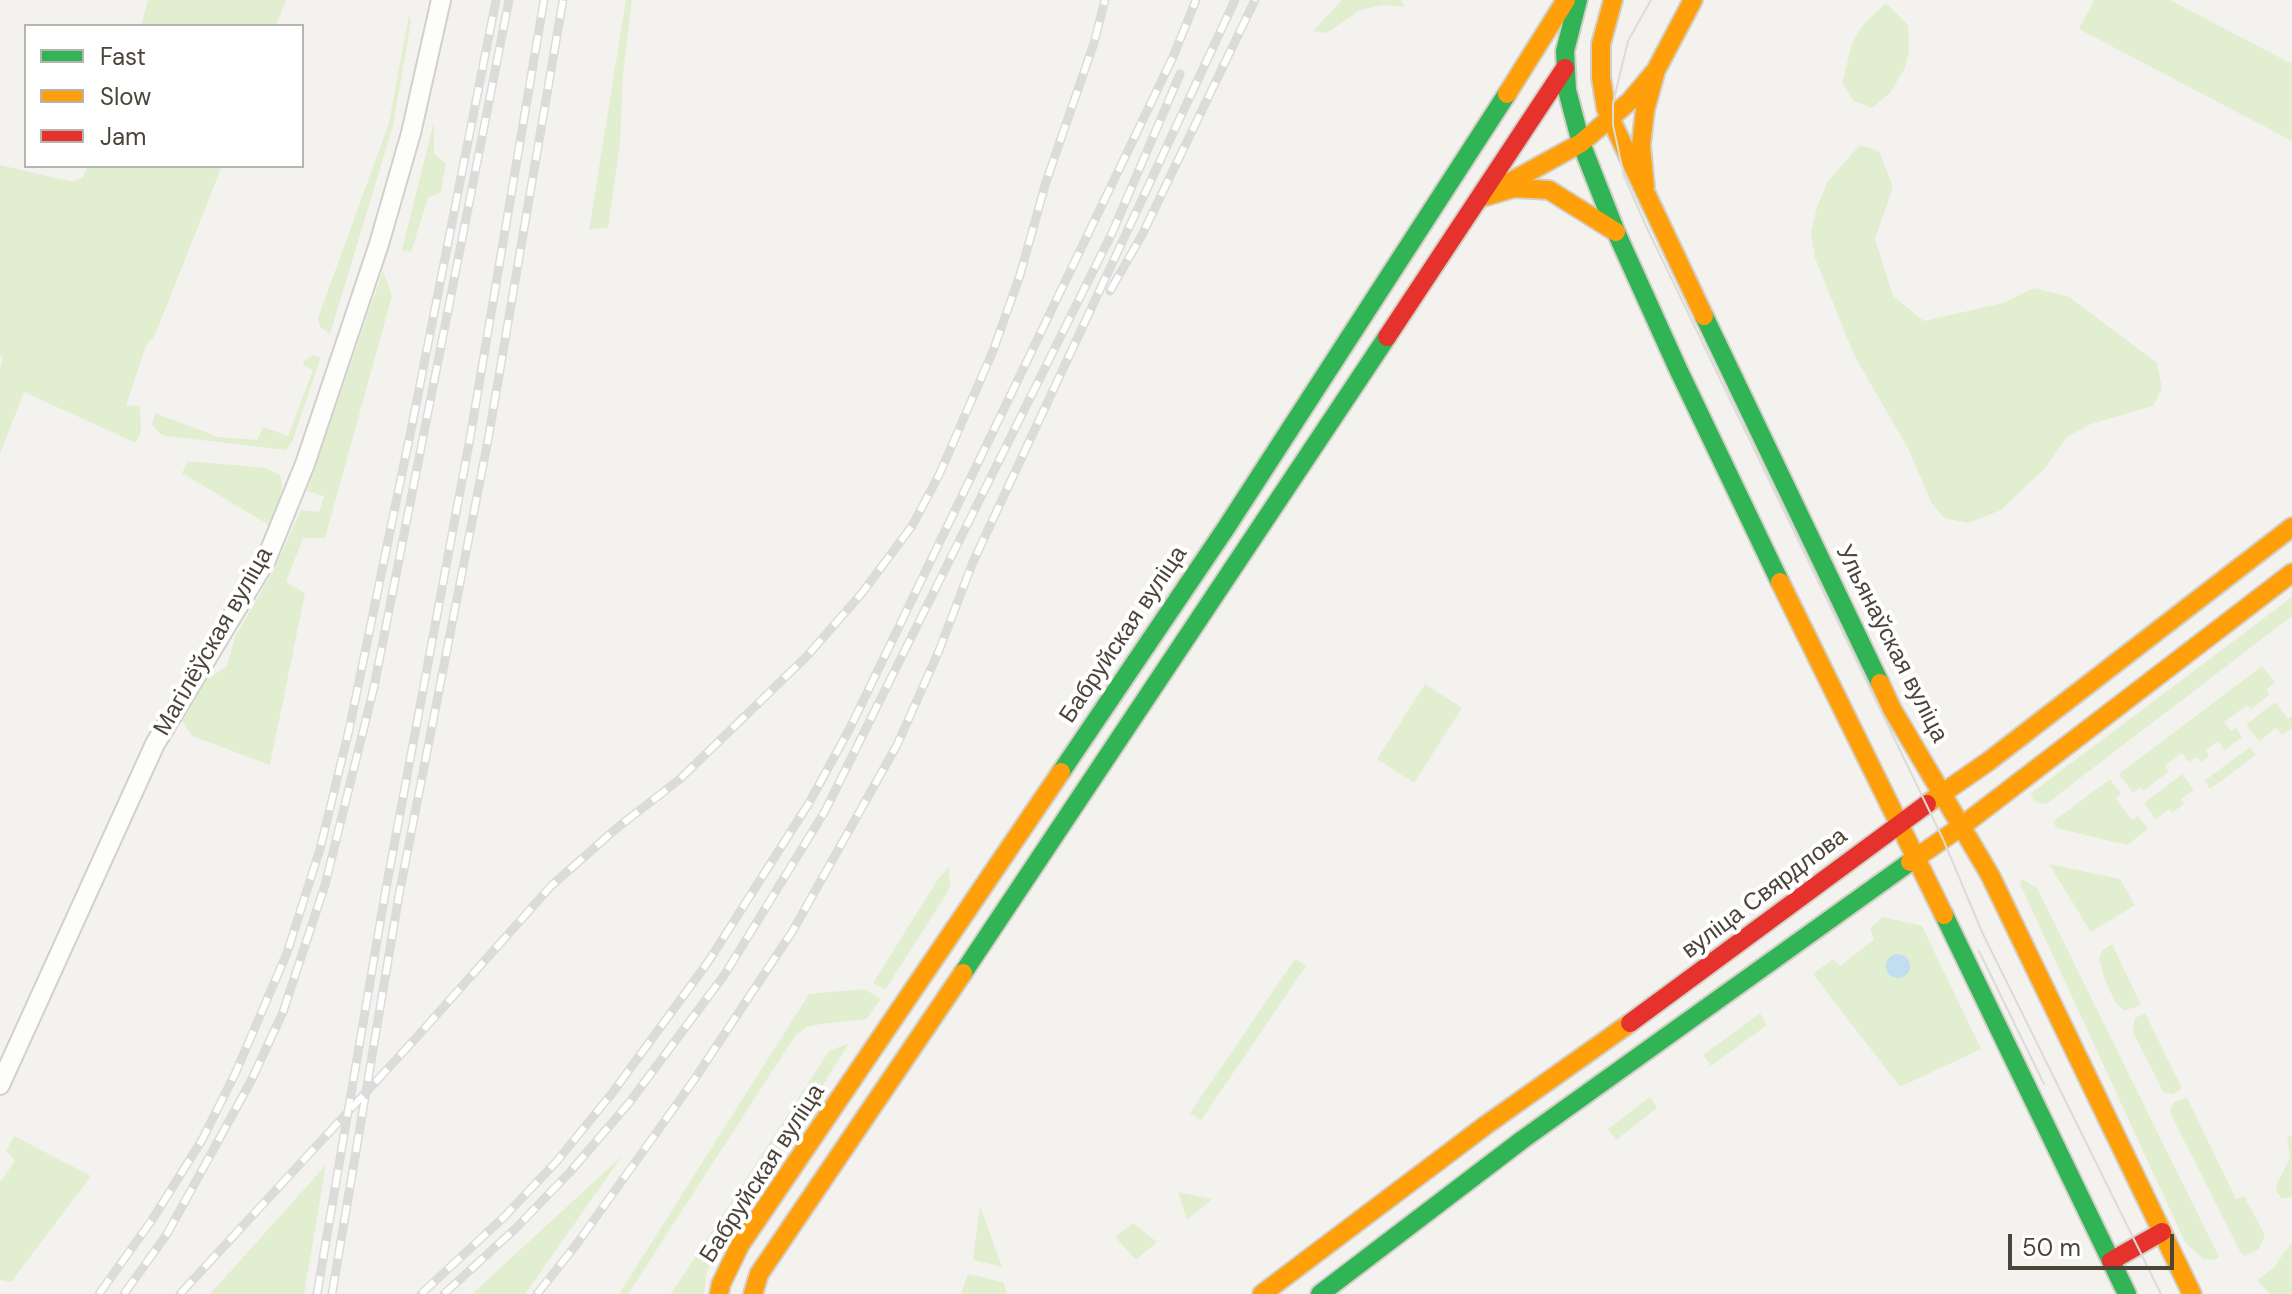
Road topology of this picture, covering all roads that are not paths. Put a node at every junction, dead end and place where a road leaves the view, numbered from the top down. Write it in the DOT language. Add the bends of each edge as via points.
graph roads {
  1 [pos="441,0"];
  2 [pos="1566,0"];
  3 [pos="1578,0"];
  4 [pos="1610,0"];
  5 [pos="1693,0"];
  6 [pos="1565,68"];
  7 [pos="1656,70"];
  8 [pos="1610,119"];
  9 [pos="1581,143"];
  10 [pos="1645,195"];
  11 [pos="1480,198"];
  12 [pos="1616,232"];
  13 [pos="1690,366"];
  14 [pos="1731,372"];
  15 [pos="2292,527"];
  16 [pos="2292,573"];
  17 [pos="1942,794"];
  18 [pos="1901,825"];
  19 [pos="1962,826"];
  20 [pos="1917,857"];
  21 [pos="0,1085"];
  22 [pos="2162,1232"];
  23 [pos="2111,1261"];
  24 [pos="719,1294"];
  25 [pos="753,1294"];
  26 [pos="1262,1294"];
  27 [pos="1320,1294"];
  28 [pos="2127,1294"];
  29 [pos="2192,1294"];
  1 -- 21 [label="street, Магілёўская вуліца" via="379,244 305,464 266,560 155,744"];
  2 -- 24 [label="main road, Бабруйская вуліца" via="1226,528 740,1245"];
  3 -- 6 [label="main road"];
  4 -- 6 [label="main road"];
  4 -- 8 [label="main road, Ульянаўская вуліца" via="1601,77"];
  5 -- 7 [label="main road"];
  6 -- 9 [label="main road"];
  6 -- 11 [label="main road"];
  7 -- 8 [label="main road"];
  7 -- 10 [label="main road" via="1641,145"];
  8 -- 9 [label="main road"];
  8 -- 10 [label="main road, Ульянаўская вуліца"];
  9 -- 11 [label="main road"];
  9 -- 12 [label="main road"];
  10 -- 14 [label="main road, Ульянаўская вуліца"];
  11 -- 12 [label="main road" via="1514,188 1549,190"];
  11 -- 25 [label="main road" via="759,1274"];
  12 -- 13 [label="main road"];
  13 -- 14 [label="main road"];
  13 -- 18 [label="main road" via="1819,664"];
  14 -- 17 [label="main road, Ульянаўская вуліца" via="1892,709"];
  15 -- 17 [label="main road, вуліца Свярдлова"];
  16 -- 19 [label="main road"];
  17 -- 18 [label="main road, вуліца Свярдлова"];
  17 -- 19 [label="main road, Ульянаўская вуліца"];
  18 -- 20 [label="main road"];
  18 -- 26 [label="main road, вуліца Свярдлова"];
  19 -- 20 [label="main road"];
  19 -- 22 [label="main road, Ульянаўская вуліца"];
  20 -- 23 [label="main road"];
  20 -- 27 [label="main road" via="1522,1140"];
  22 -- 23 [label="main road"];
  22 -- 29 [label="main road, Ульянаўская вуліца"];
  23 -- 28 [label="main road"];
}
